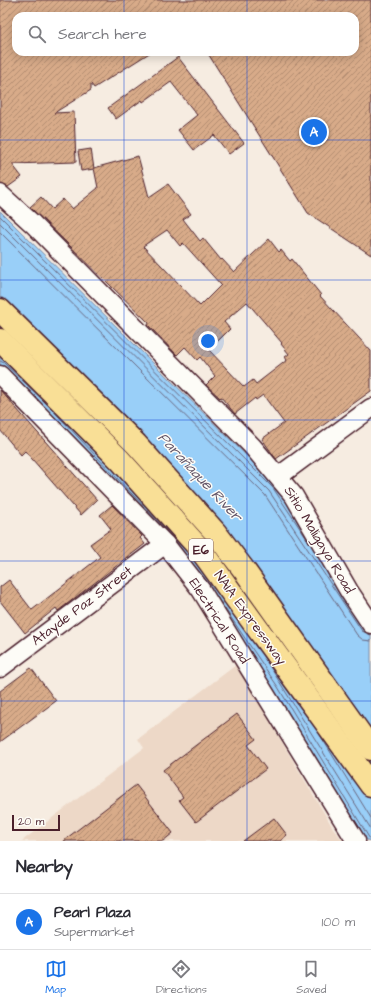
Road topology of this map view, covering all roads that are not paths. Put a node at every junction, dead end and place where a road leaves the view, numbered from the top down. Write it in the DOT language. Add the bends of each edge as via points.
graph roads {
  1 [pos="0,194"];
  2 [pos="0,292"];
  3 [pos="0,310"];
  4 [pos="0,340"];
  5 [pos="36,347"];
  6 [pos="0,374"];
  7 [pos="371,408"];
  8 [pos="279,476"];
  9 [pos="165,544"];
  10 [pos="371,624"];
  11 [pos="0,668"];
  12 [pos="371,749"];
  13 [pos="371,785"];
  14 [pos="356,841"];
  1 -- 8 [label="street, Sitio Maligaya Road" via="33,224"];
  2 -- 5 [label="highway"];
  3 -- 5 [label="highway, NAIA Expressway / E6"];
  4 -- 13 [label="highway, NAIA Expressway / E6" via="120,460 200,548"];
  5 -- 12 [label="highway, NAIA Expressway / E6" via="136,444 215,532"];
  6 -- 9 [label="street, Electrical Road"];
  7 -- 8 [label="street"];
  8 -- 10 [label="street, Sitio Maligaya Road" via="294,496"];
  9 -- 11 [label="street, Atayde Paz Street"];
  9 -- 14 [label="street, Electrical Road" via="201,590"];
}
